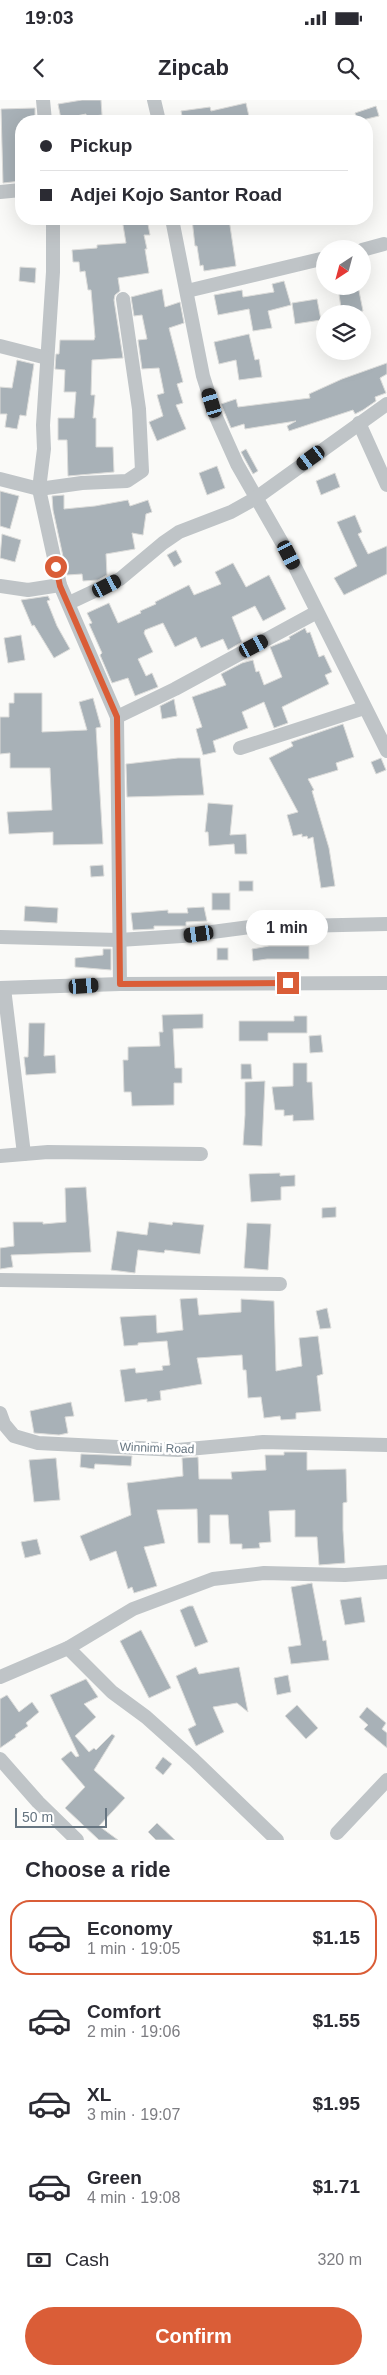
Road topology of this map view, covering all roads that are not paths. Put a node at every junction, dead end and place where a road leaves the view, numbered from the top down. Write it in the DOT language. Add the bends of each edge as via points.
graph roads {
  1 [pos="44,100"];
  2 [pos="154,100"];
  3 [pos="45,115"];
  4 [pos="158,115"];
  5 [pos="15,191"];
  6 [pos="0,192"];
  7 [pos="53,225"];
  8 [pos="173,225"];
  9 [pos="384,244"];
  10 [pos="371,248"];
  11 [pos="316,260"];
  12 [pos="186,291"];
  13 [pos="123,299"];
  14 [pos="0,346"];
  15 [pos="47,358"];
  16 [pos="387,404"];
  17 [pos="359,423"];
  18 [pos="0,479"];
  19 [pos="387,485"];
  20 [pos="38,489"];
  21 [pos="256,498"];
  22 [pos="0,586"];
  23 [pos="60,586"];
  24 [pos="69,603"];
  25 [pos="318,612"];
  26 [pos="364,708"];
  27 [pos="117,717"];
  28 [pos="240,748"];
  29 [pos="387,751"];
  30 [pos="387,924"];
  31 [pos="0,936"];
  32 [pos="119,940"];
  33 [pos="387,983"];
  34 [pos="120,984"];
  35 [pos="2,988"];
  36 [pos="24,1154"];
  37 [pos="202,1154"];
  38 [pos="0,1156"];
  39 [pos="0,1280"];
  40 [pos="280,1284"];
  41 [pos="0,1413"];
  42 [pos="387,1445"];
  43 [pos="387,1572"];
  44 [pos="68,1648"];
  45 [pos="0,1677"];
  46 [pos="0,1759"];
  47 [pos="387,1780"];
  48 [pos="337,1838"];
  49 [pos="77,1840"];
  50 [pos="277,1840"];
  1 -- 3 [label="street"];
  2 -- 4 [label="street"];
  5 -- 6 [label="street"];
  7 -- 15 [label="street"];
  8 -- 12 [label="street"];
  9 -- 10 [label="street"];
  11 -- 12 [label="street"];
  12 -- 21 [label="street" via="203,376 216,417"];
  13 -- 20 [label="street" via="139,408 142,470 127,482 82,483"];
  14 -- 15 [label="street"];
  15 -- 20 [label="street" via="44,449"];
  16 -- 17 [label="street"];
  17 -- 19 [label="street"];
  17 -- 21 [label="street"];
  18 -- 20 [label="street"];
  20 -- 23 [label="street"];
  21 -- 24 [label="street" via="231,512 180,532 120,579"];
  21 -- 25 [label="street"];
  22 -- 23 [label="street" via="28,590"];
  23 -- 24 [label="street"];
  24 -- 27 [label="street"];
  25 -- 26 [label="street"];
  25 -- 27 [label="street"];
  26 -- 28 [label="street"];
  26 -- 29 [label="street"];
  27 -- 32 [label="street"];
  30 -- 32 [label="street" via="250,927"];
  31 -- 32 [label="street"];
  32 -- 34 [label="street"];
  33 -- 34 [label="street"];
  34 -- 35 [label="street"];
  35 -- 36 [label="street"];
  36 -- 37 [label="street"];
  36 -- 38 [label="street"];
  39 -- 40 [label="street"];
  41 -- 42 [label="street, Winnimi Road" via="14,1436 38,1442 178,1450 263,1442"];
  43 -- 44 [label="street" via="345,1575 264,1573 213,1579 133,1609"];
  44 -- 45 [label="street"];
  44 -- 50 [label="street" via="112,1692 194,1760"];
  46 -- 49 [label="street"];
  47 -- 48 [label="street"];
}
